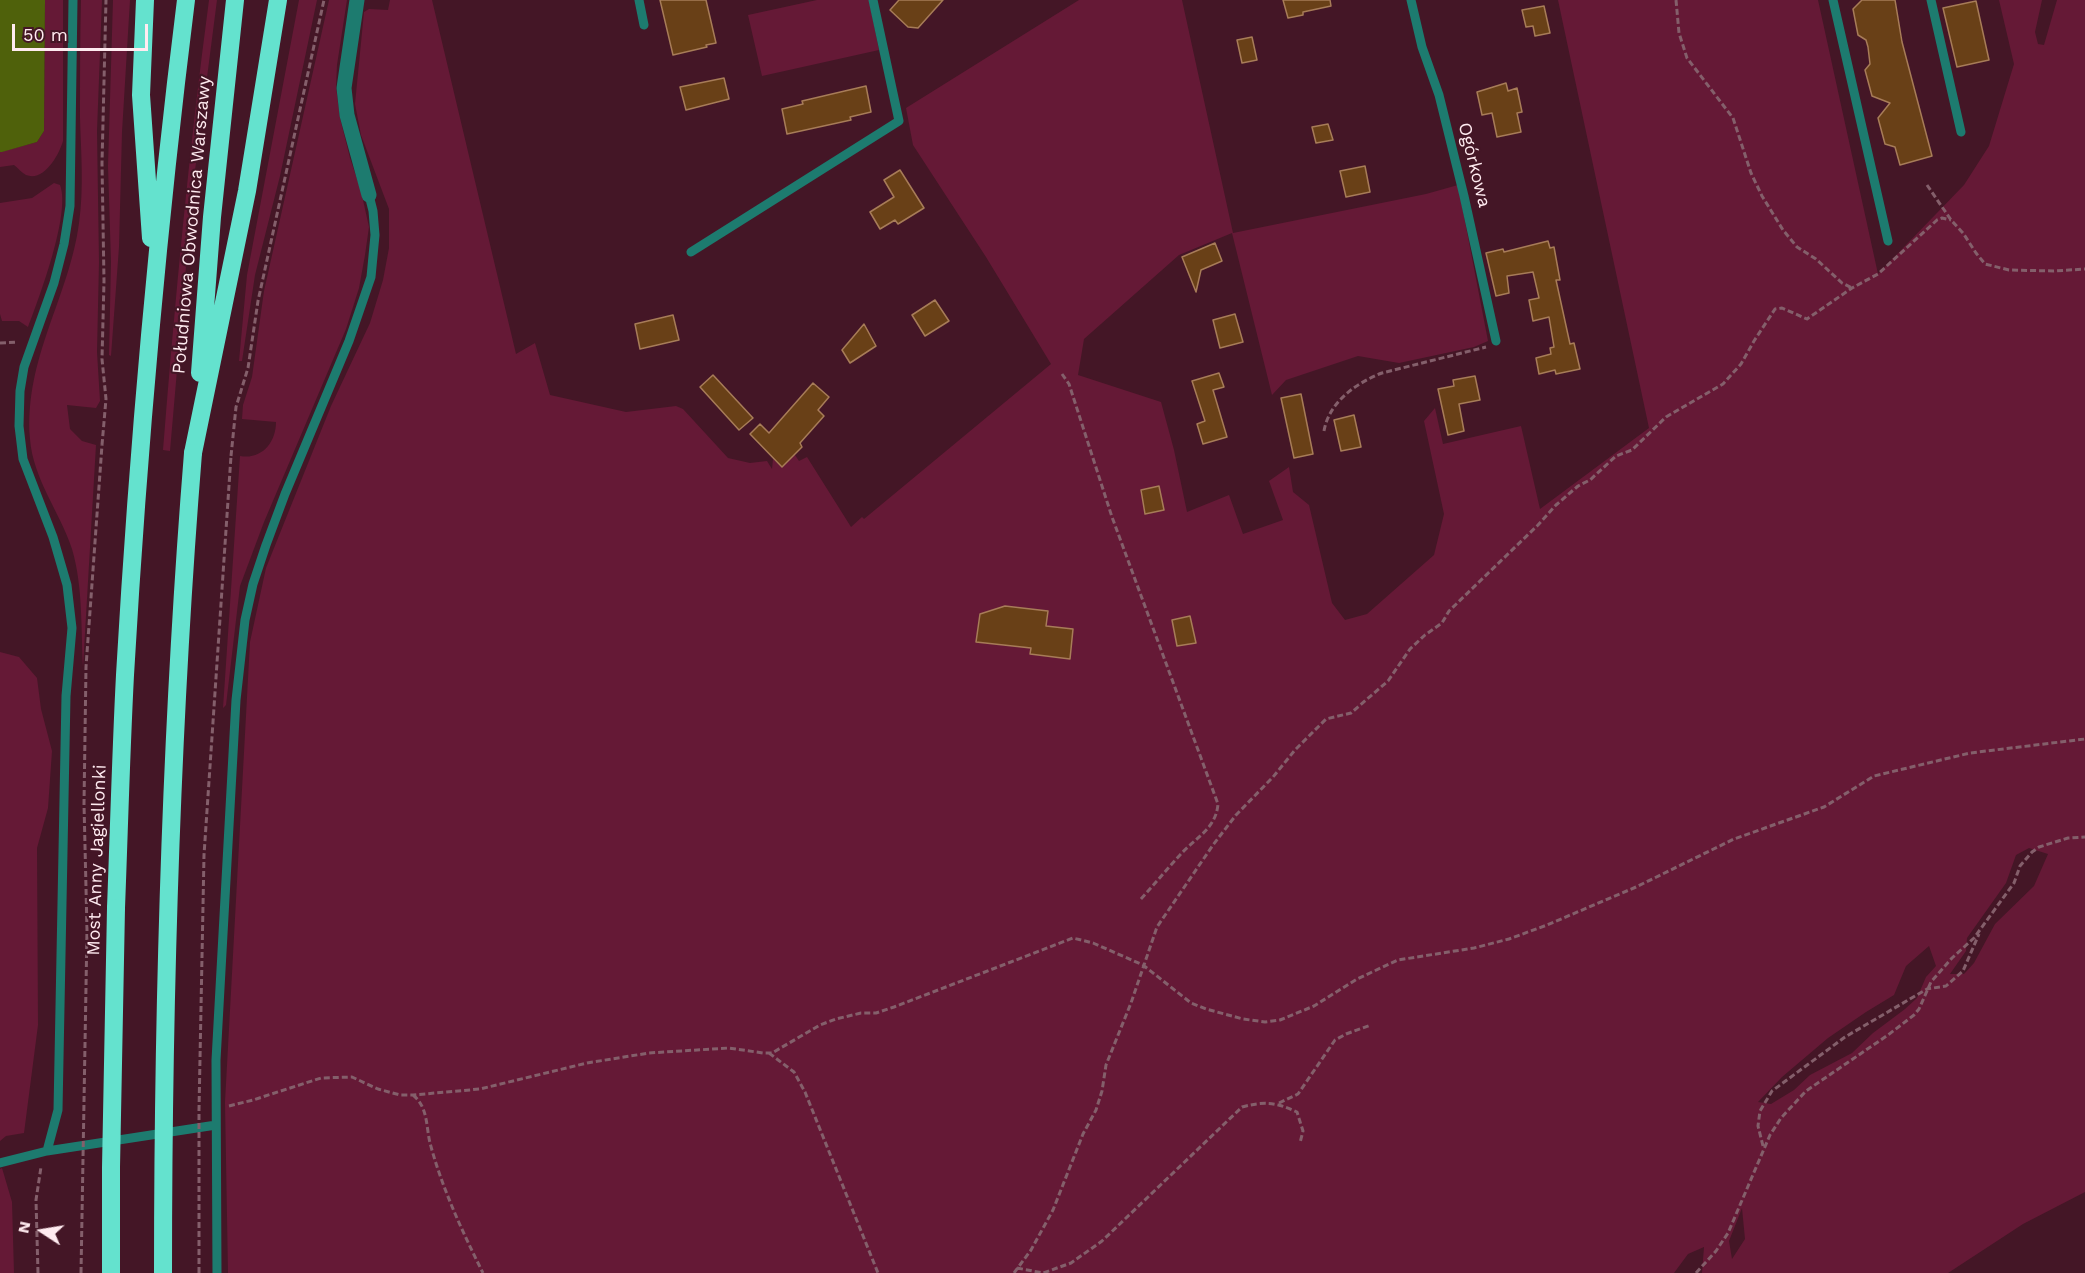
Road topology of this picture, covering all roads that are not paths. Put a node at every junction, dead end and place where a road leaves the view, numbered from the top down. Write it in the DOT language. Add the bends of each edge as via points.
graph roads {
  1 [pos="73,0"];
  2 [pos="145,0"];
  3 [pos="186,0"];
  4 [pos="235,0"];
  5 [pos="278,0"];
  6 [pos="357,0"];
  7 [pos="639,0"];
  8 [pos="873,0"];
  9 [pos="1411,0"];
  10 [pos="1833,0"];
  11 [pos="1931,0"];
  12 [pos="644,25"];
  13 [pos="1961,132"];
  14 [pos="369,195"];
  15 [pos="1887,241"];
  16 [pos="691,252"];
  17 [pos="155,285"];
  18 [pos="1496,341"];
  19 [pos="141,448"];
  20 [pos="193,453"];
  21 [pos="216,1125"];
  22 [pos="47,1151"];
  23 [pos="0,1163"];
  24 [pos="111,1273"];
  25 [pos="163,1273"];
  26 [pos="217,1273"];
  1 -- 22 [label="lane" via="70,206 54,283 24,367 18,426 23,459 67,585 72,628 66,696 58,1110"];
  2 -- 17 [label="highway" via="141,95"];
  3 -- 17 [label="highway, Południowa Obwodnica Warszawy"];
  4 -- 20 [label="highway, Południowa Obwodnica Warszawy"];
  5 -- 20 [label="highway" via="247,191"];
  6 -- 14 [label="street" via="344,88 347,115"];
  7 -- 12 [label="lane"];
  8 -- 16 [label="lane" via="899,121"];
  9 -- 18 [label="lane, Ogórkowa" via="1462,185"];
  10 -- 15 [label="lane"];
  11 -- 13 [label="lane"];
  14 -- 21 [label="lane" via="375,235 371,277 266,545 245,620 236,700 216,1060"];
  17 -- 19 [label="highway, Południowa Obwodnica Warszawy"];
  19 -- 24 [label="highway, Most Anny Jagiellonki, bridge" via="125,675 116,908"];
  20 -- 25 [label="highway, bridge" via="171,820 164,1045"];
  21 -- 22 [label="lane"];
  21 -- 26 [label="lane"];
  22 -- 23 [label="lane"];
}
